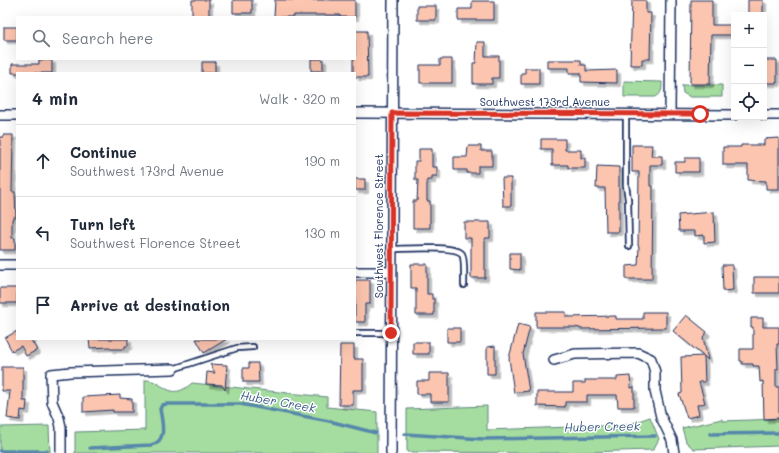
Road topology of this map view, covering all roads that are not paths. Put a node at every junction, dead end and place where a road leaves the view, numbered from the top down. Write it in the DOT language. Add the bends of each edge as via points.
graph roads {
  1 [pos="393,0"];
  2 [pos="671,0"];
  3 [pos="356,113"];
  4 [pos="392,113"];
  5 [pos="626,114"];
  6 [pos="670,114"];
  7 [pos="0,115"];
  8 [pos="16,115"];
  9 [pos="731,115"];
  10 [pos="767,115"];
  11 [pos="779,115"];
  12 [pos="629,246"];
  13 [pos="391,249"];
  14 [pos="0,265"];
  15 [pos="16,265"];
  16 [pos="356,272"];
  17 [pos="391,272"];
  18 [pos="464,285"];
  19 [pos="391,333"];
  20 [pos="356,334"];
  21 [pos="253,347"];
  22 [pos="554,360"];
  23 [pos="173,369"];
  24 [pos="61,453"];
  25 [pos="391,453"];
  26 [pos="674,453"];
  1 -- 4 [label="street, Southwest Florence Street"];
  2 -- 6 [label="street"];
  3 -- 4 [label="street, Southwest 173rd Avenue"];
  4 -- 5 [label="street, Southwest 173rd Avenue"];
  4 -- 13 [label="street, Southwest Florence Street"];
  5 -- 6 [label="street, Southwest 173rd Avenue"];
  5 -- 12 [label="lane"];
  6 -- 9 [label="street, Southwest 173rd Avenue"];
  7 -- 8 [label="street"];
  10 -- 11 [label="street"];
  13 -- 17 [label="street, Southwest Florence Street"];
  13 -- 18 [label="lane" via="450,248 460,252 463,256"];
  14 -- 15 [label="street"];
  16 -- 17 [label="street"];
  17 -- 19 [label="street, Southwest Florence Street"];
  19 -- 20 [label="lane"];
  19 -- 25 [label="street, Southwest Florence Street"];
  21 -- 23 [label="lane" via="237,348"];
  22 -- 26 [label="street" via="575,354 638,353 651,360 655,372 654,391 661,417 672,440"];
  23 -- 24 [label="street" via="51,374 52,402 61,427"];
}
